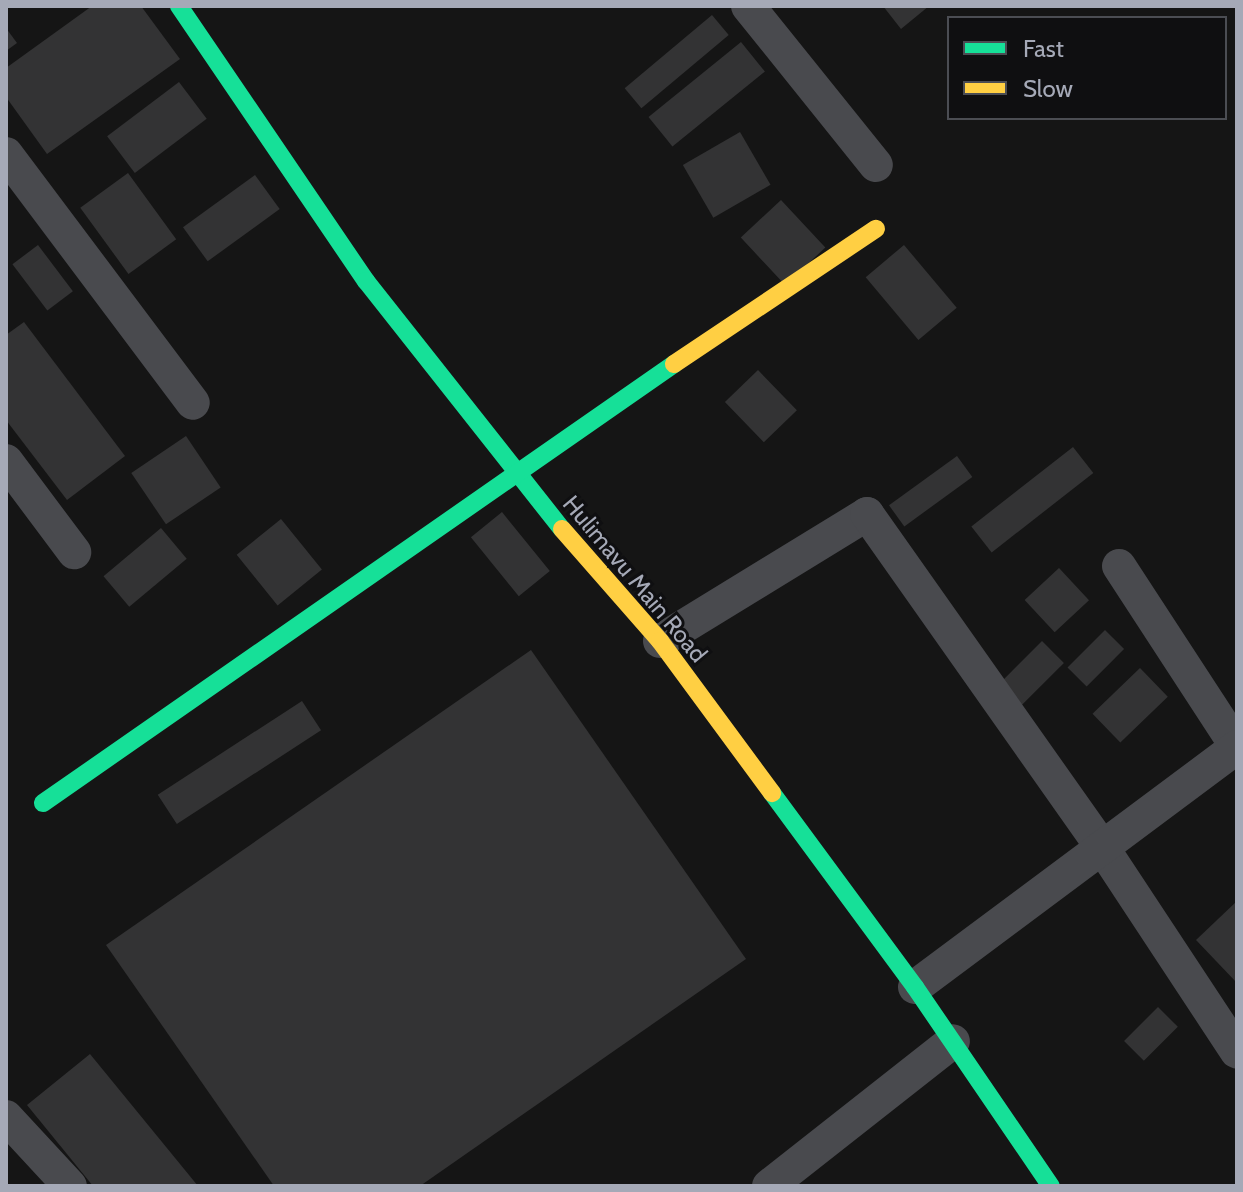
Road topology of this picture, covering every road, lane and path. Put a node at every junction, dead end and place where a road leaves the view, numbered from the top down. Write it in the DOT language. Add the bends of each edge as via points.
graph roads {
  1 [pos="179,6"];
  2 [pos="748,6"];
  3 [pos="6,154"];
  4 [pos="876,165"];
  5 [pos="876,229"];
  6 [pos="193,403"];
  7 [pos="6,461"];
  8 [pos="513,473"];
  9 [pos="74,552"];
  10 [pos="1119,566"];
  11 [pos="660,641"];
  12 [pos="1237,747"];
  13 [pos="43,803"];
  14 [pos="1102,847"];
  15 [pos="915,987"];
  16 [pos="953,1041"];
  17 [pos="1237,1052"];
  18 [pos="6,1117"];
  19 [pos="70,1186"];
  20 [pos="769,1186"];
  21 [pos="1051,1186"];
  1 -- 8 [label="street, Hulimavu Main Road" via="366,281"];
  2 -- 4 [label="street"];
  3 -- 6 [label="street"];
  5 -- 8 [label="street"];
  7 -- 9 [label="street"];
  8 -- 11 [label="street, Hulimavu Main Road"];
  8 -- 13 [label="street"];
  10 -- 12 [label="street"];
  11 -- 14 [label="street" via="867,514"];
  11 -- 15 [label="street, Hulimavu Main Road"];
  12 -- 14 [label="street"];
  14 -- 15 [label="street"];
  14 -- 17 [label="street"];
  15 -- 16 [label="street, Hulimavu Main Road"];
  16 -- 20 [label="street"];
  16 -- 21 [label="street, Hulimavu Main Road"];
  18 -- 19 [label="street"];
}
